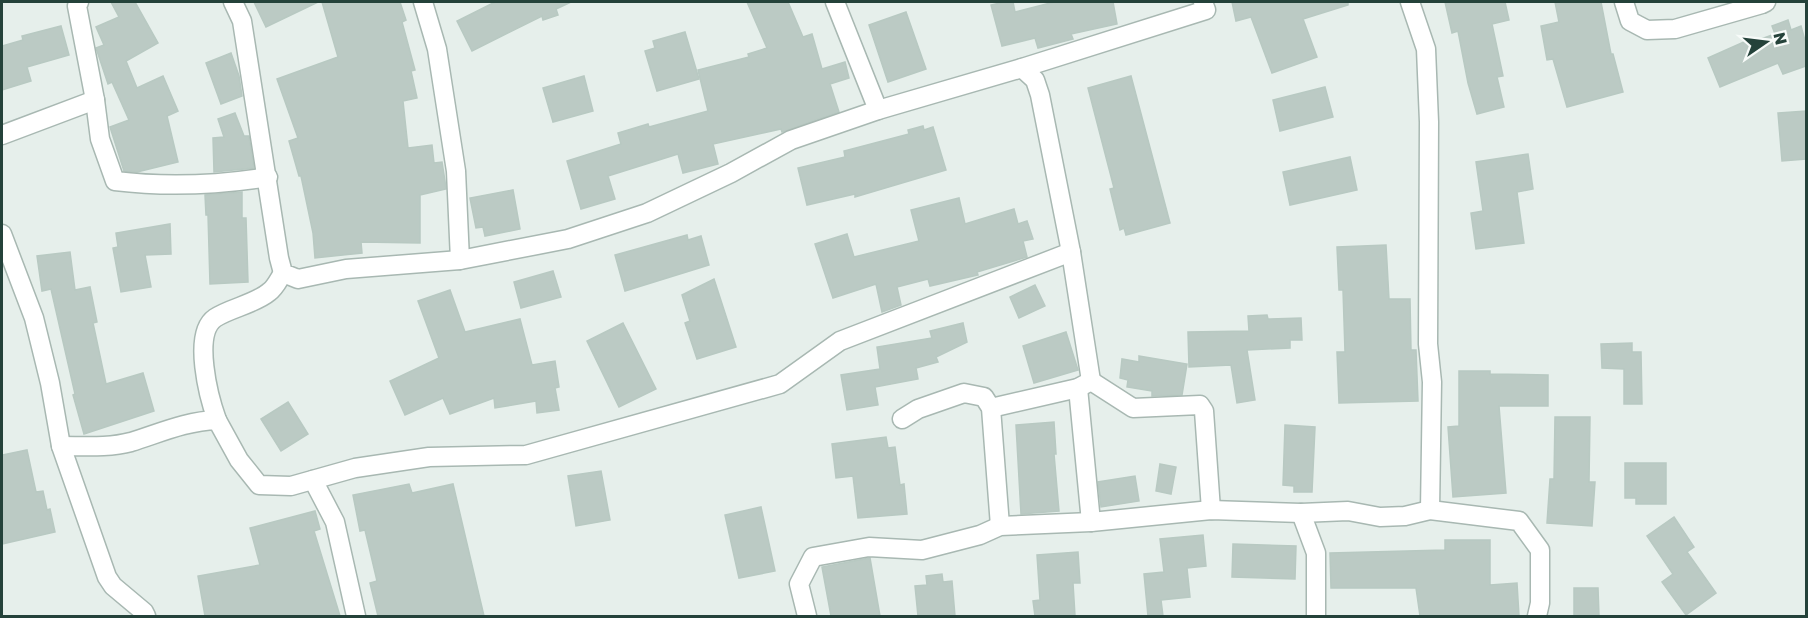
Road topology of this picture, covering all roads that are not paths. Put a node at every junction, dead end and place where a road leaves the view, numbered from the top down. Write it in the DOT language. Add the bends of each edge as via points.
graph roads {
  1 [pos="79,2"];
  2 [pos="233,2"];
  3 [pos="423,2"];
  4 [pos="835,2"];
  5 [pos="1203,2"];
  6 [pos="1410,2"];
  7 [pos="1624,2"];
  8 [pos="1766,2"];
  9 [pos="1022,68"];
  10 [pos="95,100"];
  11 [pos="878,110"];
  12 [pos="2,135"];
  13 [pos="268,177"];
  14 [pos="2,234"];
  15 [pos="1071,252"];
  16 [pos="460,260"];
  17 [pos="283,273"];
  18 [pos="1084,384"];
  19 [pos="991,408"];
  20 [pos="902,419"];
  21 [pos="217,420"];
  22 [pos="61,446"];
  23 [pos="313,480"];
  24 [pos="1211,510"];
  25 [pos="1430,510"];
  26 [pos="1301,513"];
  27 [pos="1091,522"];
  28 [pos="1000,526"];
  29 [pos="146,616"];
  30 [pos="356,616"];
  31 [pos="807,616"];
  32 [pos="1316,616"];
  33 [pos="1537,616"];
  1 -- 10 [label="street"];
  2 -- 13 [label="street" via="242,21"];
  3 -- 16 [label="street" via="437,49 456,171"];
  4 -- 11 [label="street"];
  5 -- 9 [label="street" via="1206,10"];
  6 -- 25 [label="street" via="1426,49 1429,122"];
  7 -- 8 [label="street" via="1630,21 1647,30 1675,29"];
  9 -- 11 [label="street"];
  9 -- 15 [label="street" via="1035,80 1040,95"];
  10 -- 12 [label="street"];
  10 -- 13 [label="street" via="100,139 115,181 189,184"];
  11 -- 16 [label="street" via="791,140 646,213 568,238"];
  13 -- 17 [label="street"];
  14 -- 22 [label="street" via="34,318"];
  15 -- 18 [label="street"];
  15 -- 23 [label="street" via="840,341 780,384 526,455 429,457 355,468"];
  16 -- 17 [label="street" via="346,269 298,279"];
  17 -- 21 [label="street" via="269,292 213,319 205,334 203,358"];
  18 -- 19 [label="street"];
  18 -- 24 [label="street" via="1133,408 1200,405 1204,411"];
  18 -- 27 [label="street"];
  19 -- 20 [label="street" via="984,397 964,393 918,409"];
  19 -- 28 [label="street"];
  21 -- 22 [label="street" via="173,427 129,442"];
  21 -- 23 [label="street" via="259,486 291,486"];
  22 -- 29 [label="street" via="107,577"];
  23 -- 30 [label="street" via="335,522"];
  24 -- 26 [label="street"];
  24 -- 27 [label="street"];
  25 -- 26 [label="street" via="1380,517 1348,511"];
  25 -- 33 [label="street" via="1519,521 1540,550"];
  26 -- 32 [label="street" via="1316,553"];
  27 -- 28 [label="street"];
  28 -- 31 [label="street" via="922,550 869,547 813,558 799,584"];
}
